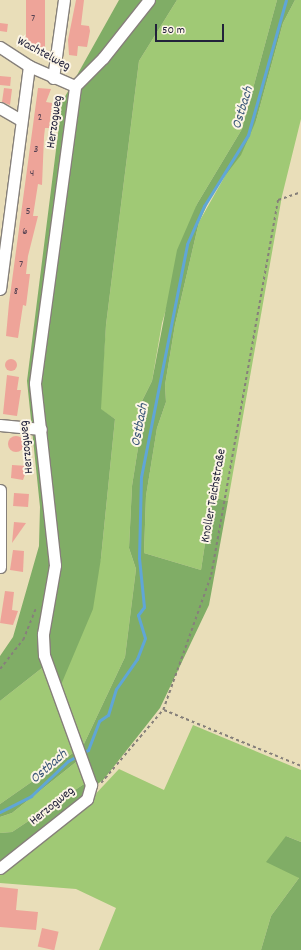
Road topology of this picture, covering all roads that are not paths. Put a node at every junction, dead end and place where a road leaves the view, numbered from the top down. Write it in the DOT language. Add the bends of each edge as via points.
graph roads {
  1 [pos="64,0"];
  2 [pos="149,0"];
  3 [pos="0,47"];
  4 [pos="29,66"];
  5 [pos="53,78"];
  6 [pos="75,86"];
  7 [pos="0,108"];
  8 [pos="21,120"];
  9 [pos="4,227"];
  10 [pos="0,289"];
  11 [pos="0,424"];
  12 [pos="41,429"];
  13 [pos="0,490"];
  14 [pos="0,565"];
  15 [pos="0,868"];
  1 -- 5 [label="street"];
  2 -- 6 [label="street, Herzogweg" via="103,58"];
  3 -- 4 [label="street, Wachtelweg"];
  4 -- 5 [label="street, Wachtelweg"];
  4 -- 8 [label="street"];
  5 -- 6 [label="street, Wachtelweg"];
  6 -- 12 [label="street, Herzogweg" via="35,383"];
  7 -- 8 [label="street"];
  8 -- 9 [label="street"];
  9 -- 10 [label="street"];
  11 -- 12 [label="street"];
  12 -- 15 [label="street, Herzogweg" via="55,565 43,634 44,655 91,786 87,799"];
  13 -- 14 [label="street"];
}
